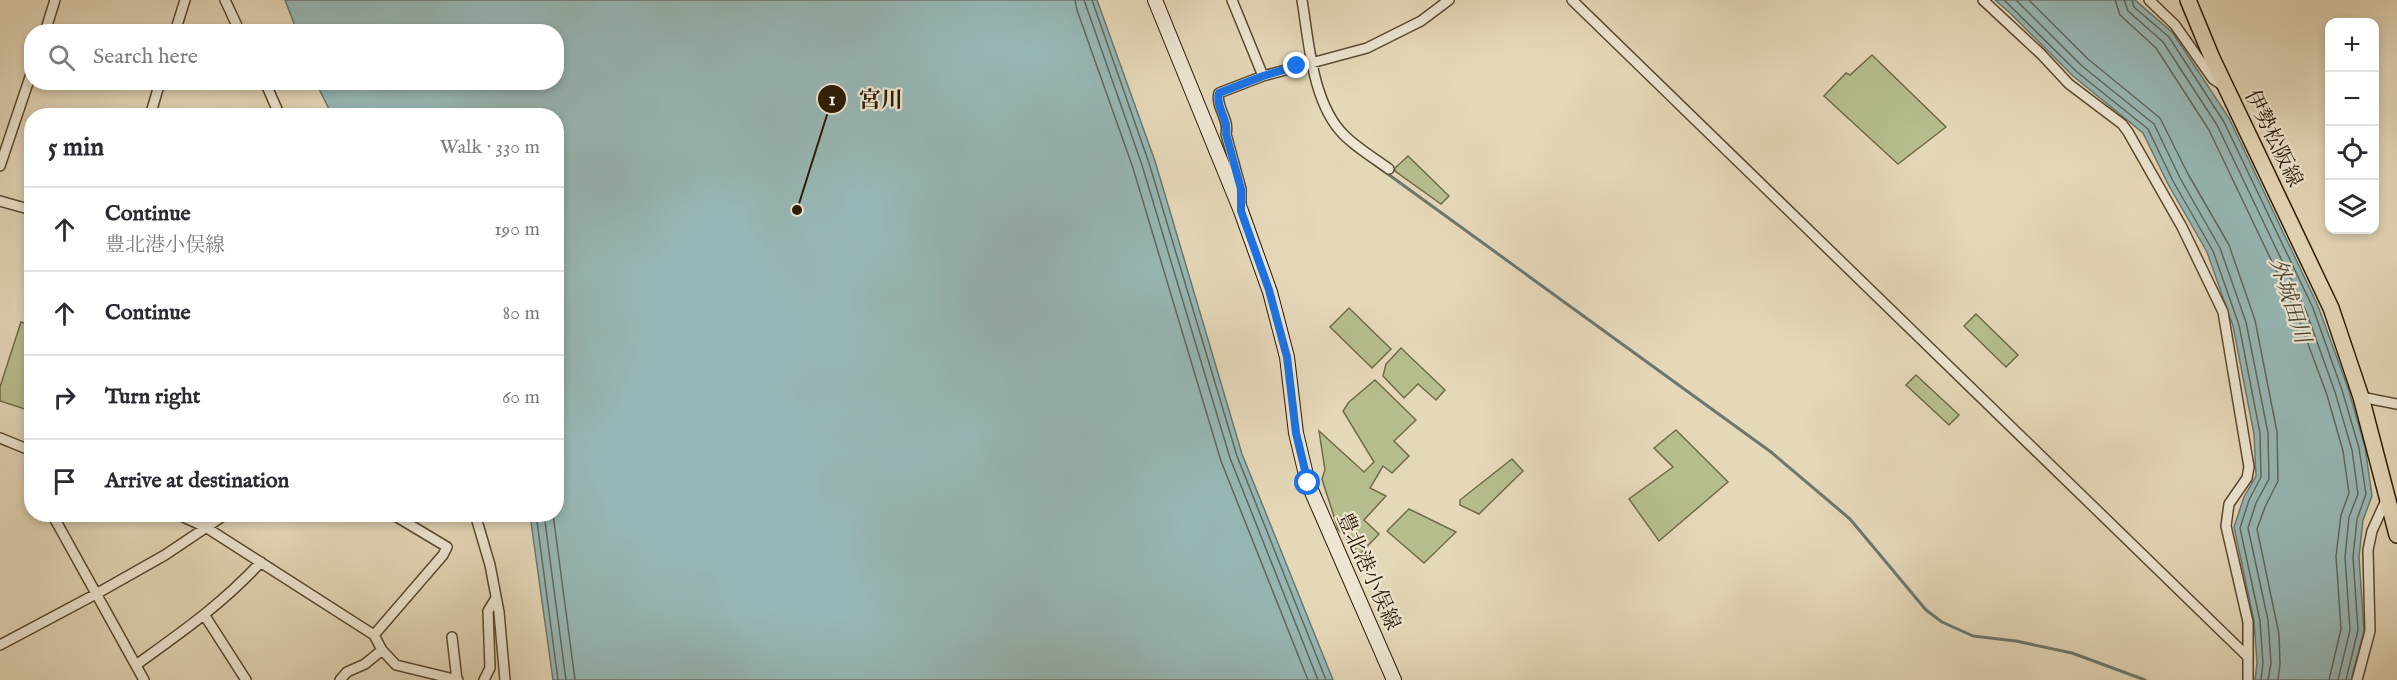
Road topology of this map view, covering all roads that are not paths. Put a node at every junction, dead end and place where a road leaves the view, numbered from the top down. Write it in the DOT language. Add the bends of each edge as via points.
graph roads {
  1 [pos="55,0"];
  2 [pos="185,0"];
  3 [pos="225,0"];
  4 [pos="1155,0"];
  5 [pos="1233,0"];
  6 [pos="1302,0"];
  7 [pos="1449,0"];
  8 [pos="1572,0"];
  9 [pos="1983,0"];
  10 [pos="2149,0"];
  11 [pos="2188,0"];
  12 [pos="48,24"];
  13 [pos="178,24"];
  14 [pos="236,24"];
  15 [pos="1311,64"];
  16 [pos="1263,76"];
  17 [pos="2227,88"];
  18 [pos="26,90"];
  19 [pos="158,90"];
  20 [pos="269,90"];
  21 [pos="152,108"];
  22 [pos="276,108"];
  23 [pos="0,166"];
  24 [pos="1389,169"];
  25 [pos="0,201"];
  26 [pos="24,208"];
  27 [pos="1241,211"];
  28 [pos="2361,397"];
  29 [pos="2397,404"];
  30 [pos="0,438"];
  31 [pos="24,448"];
  32 [pos="2387,498"];
  33 [pos="56,522"];
  34 [pos="194,522"];
  35 [pos="215,522"];
  36 [pos="405,522"];
  37 [pos="477,522"];
  38 [pos="207,528"];
  39 [pos="2397,535"];
  40 [pos="261,562"];
  41 [pos="96,594"];
  42 [pos="496,598"];
  43 [pos="205,616"];
  44 [pos="374,635"];
  45 [pos="452,637"];
  46 [pos="0,645"];
  47 [pos="382,650"];
  48 [pos="2248,657"];
  49 [pos="136,665"];
  50 [pos="144,680"];
  51 [pos="246,680"];
  52 [pos="340,680"];
  53 [pos="458,680"];
  54 [pos="484,680"];
  55 [pos="505,680"];
  56 [pos="1394,680"];
  57 [pos="2248,680"];
  58 [pos="2357,680"];
  1 -- 12 [label="street"];
  2 -- 13 [label="street"];
  3 -- 14 [label="street"];
  4 -- 27 [label="main road, 豊北港小俣線"];
  5 -- 16 [label="street"];
  6 -- 15 [label="street"];
  7 -- 15 [label="street" via="1390,38"];
  8 -- 48 [label="street"];
  9 -- 48 [label="street" via="2069,84 2122,124 2182,227 2223,312 2248,467 2247,478 2229,504 2226,526 2248,622"];
  10 -- 17 [label="street" via="2175,25 2213,79"];
  11 -- 17 [label="main road, 伊勢松阪線"];
  15 -- 16 [label="street"];
  15 -- 24 [label="street" via="1333,123 1344,136"];
  16 -- 27 [label="street" via="1219,93 1217,99 1228,127 1226,134 1241,189"];
  17 -- 28 [label="main road, 伊勢松阪線" via="2323,288"];
  18 -- 23 [label="street"];
  19 -- 21 [label="street"];
  20 -- 22 [label="street"];
  25 -- 26 [label="street"];
  27 -- 56 [label="main road, 豊北港小俣線" via="1287,357 1302,465"];
  28 -- 29 [label="street"];
  28 -- 32 [label="main road, 伊勢松阪線"];
  30 -- 31 [label="street"];
  32 -- 39 [label="main road, 伊勢松阪線"];
  32 -- 58 [label="street" via="2368,550 2370,632"];
  33 -- 41 [label="street"];
  34 -- 38 [label="street"];
  35 -- 38 [label="street"];
  36 -- 44 [label="street" via="447,547"];
  37 -- 42 [label="street"];
  38 -- 40 [label="street"];
  38 -- 41 [label="street"];
  40 -- 43 [label="street"];
  40 -- 44 [label="street"];
  41 -- 46 [label="street"];
  41 -- 49 [label="street"];
  42 -- 54 [label="street" via="488,611 490,668"];
  42 -- 55 [label="street"];
  43 -- 49 [label="street"];
  43 -- 51 [label="street"];
  44 -- 47 [label="street"];
  45 -- 53 [label="street"];
  47 -- 52 [label="street"];
  47 -- 53 [label="street" via="396,665"];
  48 -- 57 [label="street"];
  49 -- 50 [label="street"];
}
